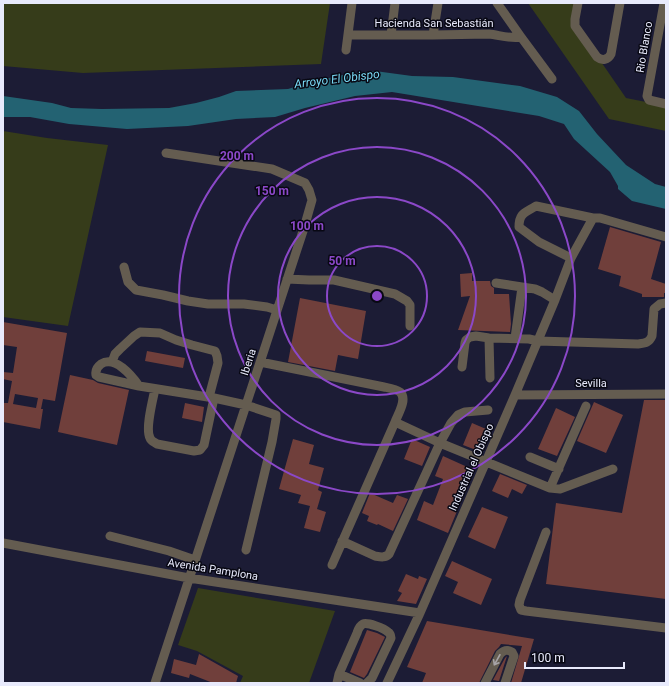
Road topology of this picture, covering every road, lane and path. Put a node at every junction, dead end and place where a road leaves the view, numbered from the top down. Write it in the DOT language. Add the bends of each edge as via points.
graph roads {
  1 [pos="352,3"];
  2 [pos="395,3"];
  3 [pos="438,3"];
  4 [pos="497,3"];
  5 [pos="578,3"];
  6 [pos="620,3"];
  7 [pos="664,3"];
  8 [pos="663,23"];
  9 [pos="348,35"];
  10 [pos="391,36"];
  11 [pos="432,36"];
  12 [pos="521,37"];
  13 [pos="346,50"];
  14 [pos="552,79"];
  15 [pos="666,104"];
  16 [pos="166,153"];
  17 [pos="593,218"];
  18 [pos="666,237"];
  19 [pos="571,258"];
  20 [pos="124,267"];
  21 [pos="287,279"];
  22 [pos="496,283"];
  23 [pos="522,287"];
  24 [pos="555,300"];
  25 [pos="666,303"];
  26 [pos="277,310"];
  27 [pos="410,326"];
  28 [pos="489,338"];
  29 [pos="515,338"];
  30 [pos="538,341"];
  31 [pos="112,362"];
  32 [pos="260,362"];
  33 [pos="462,367"];
  34 [pos="490,378"];
  35 [pos="139,386"];
  36 [pos="155,389"];
  37 [pos="666,394"];
  38 [pos="515,396"];
  39 [pos="212,398"];
  40 [pos="246,405"];
  41 [pos="586,406"];
  42 [pos="488,410"];
  43 [pos="395,422"];
  44 [pos="440,443"];
  45 [pos="530,457"];
  46 [pos="486,462"];
  47 [pos="559,469"];
  48 [pos="613,469"];
  49 [pos="550,488"];
  50 [pos="546,532"];
  51 [pos="110,536"];
  52 [pos="342,541"];
  53 [pos="3,543"];
  54 [pos="246,550"];
  55 [pos="195,560"];
  56 [pos="332,565"];
  57 [pos="189,578"];
  58 [pos="420,613"];
  59 [pos="666,628"];
  60 [pos="338,679"];
  61 [pos="155,683"];
  62 [pos="360,683"];
  63 [pos="367,683"];
  64 [pos="388,683"];
  65 [pos="485,683"];
  66 [pos="504,683"];
  1 -- 9 [label="street"];
  2 -- 10 [label="street"];
  3 -- 11 [label="street"];
  4 -- 12 [label="street"];
  5 -- 6 [label="street" via="575,26 599,59 606,60 611,54"];
  7 -- 8 [label="street, Rio Blanco"];
  8 -- 15 [label="street, Rio Blanco" via="647,96 649,100"];
  9 -- 10 [label="street, Hacienda San Sebastián"];
  9 -- 13 [label="street"];
  10 -- 11 [label="street, Hacienda San Sebastián"];
  11 -- 12 [label="street, Hacienda San Sebastián" via="489,34 509,38"];
  12 -- 14 [label="street"];
  16 -- 21 [label="street, Iberia" via="272,169 304,183 312,200"];
  17 -- 18 [label="street"];
  17 -- 19 [label="street, Industrial el Obispo"];
  17 -- 19 [label="street" via="536,206 519,220 519,227 539,242"];
  19 -- 24 [label="street, Industrial el Obispo"];
  20 -- 26 [label="street" via="128,282 136,290 208,304 244,304"];
  21 -- 26 [label="street, Iberia"];
  21 -- 27 [label="street" via="334,280 395,294 410,305"];
  22 -- 23 [label="street"];
  23 -- 24 [label="street" via="535,289"];
  23 -- 29 [label="street"];
  24 -- 30 [label="street, Industrial el Obispo"];
  25 -- 30 [label="street" via="654,309 652,336 646,343"];
  26 -- 32 [label="street, Iberia"];
  28 -- 29 [label="street"];
  28 -- 33 [label="street" via="472,336 466,340"];
  28 -- 34 [label="street"];
  29 -- 30 [label="street"];
  30 -- 38 [label="street, Industrial el Obispo"];
  31 -- 35 [label="street" via="122,367"];
  31 -- 35 [label="street" via="100,364 96,375"];
  31 -- 39 [label="street" via="115,354 140,332 160,333 181,342 215,351 218,363"];
  32 -- 40 [label="street, Iberia"];
  32 -- 43 [label="street" via="397,390 403,400"];
  35 -- 36 [label="street"];
  36 -- 39 [label="street"];
  36 -- 39 [label="street" via="149,438 157,444 194,451 200,450 204,445"];
  37 -- 38 [label="street, Sevilla"];
  38 -- 46 [label="street, Industrial el Obispo"];
  39 -- 40 [label="street"];
  40 -- 54 [label="street" via="276,416 266,470"];
  40 -- 55 [label="street, Iberia"];
  41 -- 47 [label="street"];
  42 -- 44 [label="street" via="458,415"];
  43 -- 44 [label="street"];
  43 -- 52 [label="street"];
  44 -- 46 [label="street"];
  44 -- 52 [label="street" via="390,554 386,557 375,556"];
  45 -- 47 [label="street"];
  46 -- 49 [label="street"];
  46 -- 58 [label="street, Industrial el Obispo"];
  47 -- 49 [label="street"];
  48 -- 49 [label="street" via="560,489"];
  50 -- 59 [label="street" via="520,600 521,610"];
  51 -- 55 [label="street"];
  52 -- 56 [label="street"];
  53 -- 57 [label="street, Avenida Pamplona"];
  55 -- 57 [label="street, Iberia"];
  57 -- 58 [label="street, Avenida Pamplona"];
  57 -- 61 [label="street, Iberia"];
  58 -- 64 [label="street, Industrial el Obispo"];
  60 -- 62 [label="street"];
  60 -- 63 [label="street" via="359,627 365,623 388,631 391,638 372,678"];
  66 -- 65 [label="street, one-way" via="514,656 507,650 500,654"];
}
